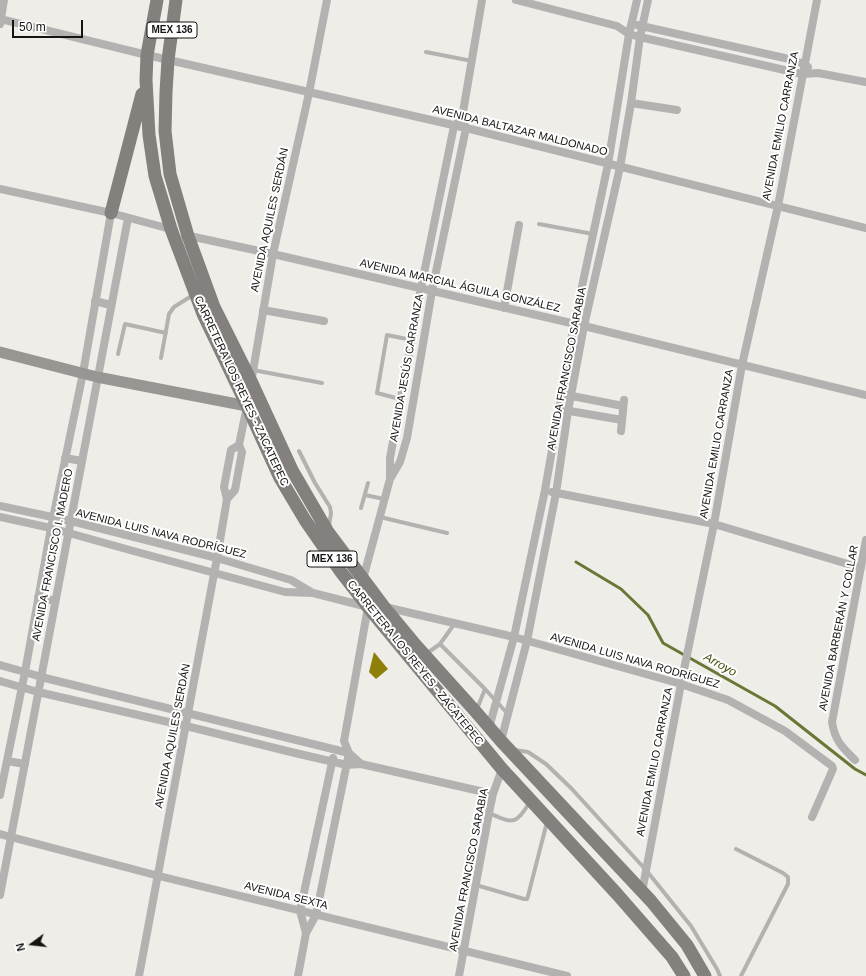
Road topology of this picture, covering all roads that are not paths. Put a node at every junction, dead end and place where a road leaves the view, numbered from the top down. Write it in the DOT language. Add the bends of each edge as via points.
graph roads {
  1 [pos="4,0"];
  2 [pos="157,0"];
  3 [pos="176,0"];
  4 [pos="327,0"];
  5 [pos="482,0"];
  6 [pos="516,0"];
  7 [pos="637,0"];
  8 [pos="648,0"];
  9 [pos="817,0"];
  10 [pos="0,21"];
  11 [pos="632,23"];
  12 [pos="617,26"];
  13 [pos="642,26"];
  14 [pos="629,34"];
  15 [pos="685,36"];
  16 [pos="640,37"];
  17 [pos="683,47"];
  18 [pos="741,48"];
  19 [pos="426,52"];
  20 [pos="147,55"];
  21 [pos="168,60"];
  22 [pos="738,60"];
  23 [pos="472,61"];
  24 [pos="804,64"];
  25 [pos="818,73"];
  26 [pos="802,74"];
  27 [pos="146,80"];
  28 [pos="866,82"];
  29 [pos="309,93"];
  30 [pos="631,103"];
  31 [pos="676,110"];
  32 [pos="462,118"];
  33 [pos="454,126"];
  34 [pos="466,128"];
  35 [pos="608,164"];
  36 [pos="620,167"];
  37 [pos="0,189"];
  38 [pos="778,206"];
  39 [pos="111,213"];
  40 [pos="128,218"];
  41 [pos="539,224"];
  42 [pos="519,225"];
  43 [pos="866,228"];
  44 [pos="171,229"];
  45 [pos="593,234"];
  46 [pos="188,236"];
  47 [pos="273,254"];
  48 [pos="421,288"];
  49 [pos="432,291"];
  50 [pos="195,294"];
  51 [pos="95,301"];
  52 [pos="111,305"];
  53 [pos="504,308"];
  54 [pos="263,310"];
  55 [pos="324,321"];
  56 [pos="574,324"];
  57 [pos="584,326"];
  58 [pos="166,333"];
  59 [pos="412,340"];
  60 [pos="0,352"];
  61 [pos="118,354"];
  62 [pos="161,358"];
  63 [pos="742,365"];
  64 [pos="82,373"];
  65 [pos="252,376"];
  66 [pos="97,377"];
  67 [pos="322,384"];
  68 [pos="562,394"];
  69 [pos="866,395"];
  70 [pos="571,396"];
  71 [pos="401,399"];
  72 [pos="247,406"];
  73 [pos="559,408"];
  74 [pos="568,411"];
  75 [pos="622,420"];
  76 [pos="621,431"];
  77 [pos="299,450"];
  78 [pos="66,458"];
  79 [pos="82,461"];
  80 [pos="390,479"];
  81 [pos="368,483"];
  82 [pos="544,490"];
  83 [pos="556,493"];
  84 [pos="365,495"];
  85 [pos="385,499"];
  86 [pos="0,506"];
  87 [pos="361,508"];
  88 [pos="0,517"];
  89 [pos="380,517"];
  90 [pos="54,518"];
  91 [pos="70,522"];
  92 [pos="714,524"];
  93 [pos="51,528"];
  94 [pos="328,532"];
  95 [pos="68,533"];
  96 [pos="447,533"];
  97 [pos="140,538"];
  98 [pos="866,540"];
  99 [pos="136,552"];
  100 [pos="217,558"];
  101 [pos="862,568"];
  102 [pos="215,572"];
  103 [pos="363,579"];
  104 [pos="313,593"];
  105 [pos="38,597"];
  106 [pos="55,601"];
  107 [pos="368,607"];
  108 [pos="384,607"];
  109 [pos="455,623"];
  110 [pos="514,637"];
  111 [pos="527,641"];
  112 [pos="440,644"];
  113 [pos="424,655"];
  114 [pos="0,665"];
  115 [pos="25,672"];
  116 [pos="41,677"];
  117 [pos="0,681"];
  118 [pos="681,684"];
  119 [pos="22,686"];
  120 [pos="485,689"];
  121 [pos="38,692"];
  122 [pos="109,693"];
  123 [pos="496,700"];
  124 [pos="143,702"];
  125 [pos="107,708"];
  126 [pos="476,712"];
  127 [pos="189,713"];
  128 [pos="508,713"];
  129 [pos="140,716"];
  130 [pos="186,726"];
  131 [pos="489,728"];
  132 [pos="259,730"];
  133 [pos="298,740"];
  134 [pos="344,741"];
  135 [pos="255,743"];
  136 [pos="505,745"];
  137 [pos="335,750"];
  138 [pos="294,753"];
  139 [pos="349,753"];
  140 [pos="855,760"];
  141 [pos="7,761"];
  142 [pos="333,762"];
  143 [pos="24,764"];
  144 [pos="361,764"];
  145 [pos="347,765"];
  146 [pos="502,769"];
  147 [pos="494,794"];
  148 [pos="0,795"];
  149 [pos="531,800"];
  150 [pos="489,814"];
  151 [pos="812,817"];
  152 [pos="548,819"];
  153 [pos="0,834"];
  154 [pos="11,836"];
  155 [pos="736,849"];
  156 [pos="646,870"];
  157 [pos="159,876"];
  158 [pos="476,885"];
  159 [pos="642,892"];
  160 [pos="0,895"];
  161 [pos="300,911"];
  162 [pos="316,914"];
  163 [pos="306,932"];
  164 [pos="465,950"];
  165 [pos="139,976"];
  166 [pos="298,976"];
  167 [pos="459,976"];
  168 [pos="567,976"];
  169 [pos="684,976"];
  170 [pos="705,976"];
  171 [pos="720,976"];
  172 [pos="741,976"];
  1 -- 10 [label="street"];
  2 -- 20 [label="main road, MEX 136"];
  3 -- 21 [label="main road, MEX 136"];
  4 -- 29 [label="street, AVENIDA AQUILES SERDÁN"];
  5 -- 23 [label="street"];
  6 -- 12 [label="street"];
  7 -- 11 [label="street, AVENIDA FRANCISCO SARABIA"];
  8 -- 13 [label="street, AVENIDA FRANCISCO SARABIA"];
  9 -- 24 [label="street, AVENIDA EMILIO CARRANZA"];
  10 -- 20 [label="street"];
  11 -- 12 [label="street"];
  11 -- 13 [label="street"];
  11 -- 14 [label="street, AVENIDA FRANCISCO SARABIA"];
  12 -- 14 [label="street"];
  13 -- 15 [label="street"];
  13 -- 16 [label="street, AVENIDA FRANCISCO SARABIA"];
  14 -- 16 [label="street"];
  14 -- 35 [label="street, AVENIDA FRANCISCO SARABIA"];
  15 -- 17 [label="street"];
  15 -- 18 [label="street"];
  16 -- 17 [label="street"];
  16 -- 30 [label="street, AVENIDA FRANCISCO SARABIA"];
  17 -- 22 [label="street"];
  18 -- 22 [label="street"];
  18 -- 24 [label="street"];
  19 -- 23 [label="lane"];
  20 -- 21 [label="street, AVENIDA BALTAZAR MALDONADO"];
  20 -- 27 [label="main road, CARRETERA LOS REYES - ZACATEPEC / MEX 136"];
  21 -- 29 [label="street, AVENIDA BALTAZAR MALDONADO"];
  21 -- 46 [label="main road, CARRETERA LOS REYES - ZACATEPEC / MEX 136" via="166,138 170,174"];
  22 -- 26 [label="street"];
  23 -- 32 [label="street"];
  24 -- 25 [label="street"];
  24 -- 26 [label="street, AVENIDA EMILIO CARRANZA"];
  25 -- 26 [label="street"];
  25 -- 28 [label="street"];
  26 -- 38 [label="street, AVENIDA EMILIO CARRANZA"];
  27 -- 39 [label="main road"];
  27 -- 44 [label="main road, CARRETERA LOS REYES - ZACATEPEC / MEX 136" via="149,135 155,176"];
  29 -- 33 [label="street, AVENIDA BALTAZAR MALDONADO"];
  29 -- 47 [label="street, AVENIDA AQUILES SERDÁN"];
  30 -- 31 [label="street"];
  30 -- 36 [label="street, AVENIDA FRANCISCO SARABIA"];
  32 -- 33 [label="street"];
  32 -- 34 [label="street"];
  33 -- 34 [label="street, AVENIDA BALTAZAR MALDONADO"];
  33 -- 48 [label="street, AVENIDA JESÚS CARRANZA"];
  34 -- 35 [label="street, AVENIDA BALTAZAR MALDONADO"];
  34 -- 49 [label="street, AVENIDA JESÚS CARRANZA"];
  35 -- 36 [label="street, AVENIDA BALTAZAR MALDONADO"];
  35 -- 45 [label="street, AVENIDA FRANCISCO SARABIA"];
  36 -- 38 [label="street, AVENIDA BALTAZAR MALDONADO"];
  36 -- 57 [label="street, AVENIDA FRANCISCO SARABIA"];
  37 -- 39 [label="street"];
  38 -- 43 [label="street, AVENIDA BALTAZAR MALDONADO"];
  38 -- 63 [label="street, AVENIDA EMILIO CARRANZA"];
  39 -- 40 [label="street"];
  39 -- 51 [label="street, AVENIDA FRANCISCO I. MADERO"];
  40 -- 44 [label="street"];
  40 -- 52 [label="street, AVENIDA FRANCISCO I. MADERO"];
  41 -- 45 [label="lane"];
  42 -- 53 [label="street"];
  44 -- 46 [label="street, AVENIDA MARCIAL ÁGUILA GONZÁLEZ"];
  44 -- 50 [label="main road, CARRETERA LOS REYES - ZACATEPEC / MEX 136"];
  45 -- 56 [label="street, AVENIDA FRANCISCO SARABIA"];
  46 -- 47 [label="street, AVENIDA MARCIAL ÁGUILA GONZÁLEZ"];
  46 -- 65 [label="main road, CARRETERA LOS REYES - ZACATEPEC / MEX 136" via="214,307"];
  47 -- 48 [label="street, AVENIDA MARCIAL ÁGUILA GONZÁLEZ"];
  47 -- 54 [label="street, AVENIDA AQUILES SERDÁN"];
  48 -- 49 [label="street, AVENIDA MARCIAL ÁGUILA GONZÁLEZ"];
  48 -- 59 [label="street, AVENIDA JESÚS CARRANZA"];
  49 -- 53 [label="street, AVENIDA MARCIAL ÁGUILA GONZÁLEZ"];
  49 -- 80 [label="street, AVENIDA JESÚS CARRANZA" via="407,438 400,462"];
  50 -- 58 [label="lane" via="169,314"];
  50 -- 72 [label="main road, CARRETERA LOS REYES - ZACATEPEC / MEX 136"];
  51 -- 52 [label="street"];
  51 -- 64 [label="street, AVENIDA FRANCISCO I. MADERO"];
  52 -- 66 [label="street, AVENIDA FRANCISCO I. MADERO"];
  53 -- 56 [label="street, AVENIDA MARCIAL ÁGUILA GONZÁLEZ"];
  54 -- 55 [label="street"];
  54 -- 65 [label="street, AVENIDA AQUILES SERDÁN"];
  56 -- 57 [label="street, AVENIDA MARCIAL ÁGUILA GONZÁLEZ"];
  56 -- 68 [label="street, AVENIDA FRANCISCO SARABIA"];
  57 -- 63 [label="street, AVENIDA MARCIAL ÁGUILA GONZÁLEZ"];
  57 -- 70 [label="street, AVENIDA FRANCISCO SARABIA"];
  58 -- 61 [label="lane" via="125,324"];
  58 -- 62 [label="lane"];
  59 -- 71 [label="street, AVENIDA JESÚS CARRANZA"];
  59 -- 71 [label="lane" via="387,335 377,393"];
  60 -- 64 [label="main road"];
  63 -- 69 [label="street, AVENIDA MARCIAL ÁGUILA GONZÁLEZ"];
  63 -- 92 [label="street, AVENIDA EMILIO CARRANZA"];
  64 -- 66 [label="main road"];
  64 -- 78 [label="street, AVENIDA FRANCISCO I. MADERO"];
  65 -- 67 [label="lane"];
  65 -- 72 [label="street, AVENIDA AQUILES SERDÁN"];
  65 -- 94 [label="main road, CARRETERA LOS REYES - ZACATEPEC / MEX 136" via="292,470"];
  66 -- 72 [label="main road"];
  66 -- 79 [label="street, AVENIDA FRANCISCO I. MADERO"];
  68 -- 70 [label="street"];
  68 -- 73 [label="street, AVENIDA FRANCISCO SARABIA"];
  70 -- 74 [label="street, AVENIDA FRANCISCO SARABIA"];
  70 -- 75 [label="street" via="624,403"];
  71 -- 80 [label="street, AVENIDA JESÚS CARRANZA" via="390,458"];
  72 -- 100 [label="street, AVENIDA AQUILES SERDÁN" via="239,445 242,452 234,490 227,499"];
  72 -- 107 [label="main road, CARRETERA LOS REYES - ZACATEPEC / MEX 136" via="280,478 305,520"];
  73 -- 74 [label="street"];
  73 -- 82 [label="street, AVENIDA FRANCISCO SARABIA"];
  74 -- 75 [label="street"];
  74 -- 83 [label="street, AVENIDA FRANCISCO SARABIA"];
  75 -- 76 [label="street"];
  77 -- 94 [label="lane" via="330,507"];
  78 -- 79 [label="street"];
  78 -- 90 [label="street, AVENIDA FRANCISCO I. MADERO"];
  79 -- 91 [label="street, AVENIDA FRANCISCO I. MADERO"];
  80 -- 85 [label="street, AVENIDA JESÚS CARRANZA"];
  81 -- 84 [label="lane"];
  82 -- 83 [label="street"];
  82 -- 110 [label="street, AVENIDA FRANCISCO SARABIA"];
  83 -- 92 [label="street"];
  83 -- 111 [label="street, AVENIDA FRANCISCO SARABIA"];
  84 -- 85 [label="lane"];
  84 -- 87 [label="lane"];
  85 -- 89 [label="street, AVENIDA JESÚS CARRANZA"];
  86 -- 90 [label="street, AVENIDA LUIS NAVA RODRÍGUEZ"];
  88 -- 93 [label="street, AVENIDA LUIS NAVA RODRÍGUEZ"];
  89 -- 96 [label="lane"];
  89 -- 103 [label="street, AVENIDA JESÚS CARRANZA"];
  90 -- 91 [label="street, AVENIDA LUIS NAVA RODRÍGUEZ"];
  90 -- 93 [label="street, AVENIDA FRANCISCO I. MADERO"];
  91 -- 95 [label="street, AVENIDA FRANCISCO I. MADERO"];
  91 -- 97 [label="street, AVENIDA LUIS NAVA RODRÍGUEZ"];
  92 -- 101 [label="street"];
  92 -- 118 [label="street, AVENIDA EMILIO CARRANZA"];
  93 -- 95 [label="street, AVENIDA LUIS NAVA RODRÍGUEZ"];
  93 -- 105 [label="street, AVENIDA FRANCISCO I. MADERO"];
  94 -- 103 [label="main road, CARRETERA LOS REYES - ZACATEPEC / MEX 136"];
  95 -- 99 [label="street, AVENIDA LUIS NAVA RODRÍGUEZ"];
  95 -- 106 [label="street, AVENIDA FRANCISCO I. MADERO"];
  97 -- 99 [label="street"];
  97 -- 100 [label="street, AVENIDA LUIS NAVA RODRÍGUEZ"];
  98 -- 101 [label="street, AVENIDA BARBERÁN Y COLLAR"];
  99 -- 102 [label="street, AVENIDA LUIS NAVA RODRÍGUEZ"];
  100 -- 102 [label="street, AVENIDA AQUILES SERDÁN"];
  100 -- 104 [label="street, AVENIDA LUIS NAVA RODRÍGUEZ" via="291,580"];
  101 -- 140 [label="street, AVENIDA BARBERÁN Y COLLAR" via="832,722 839,744"];
  102 -- 104 [label="street, AVENIDA LUIS NAVA RODRÍGUEZ" via="285,592"];
  102 -- 127 [label="street, AVENIDA AQUILES SERDÁN"];
  103 -- 108 [label="main road, CARRETERA LOS REYES - ZACATEPEC / MEX 136"];
  104 -- 107 [label="street, AVENIDA LUIS NAVA RODRÍGUEZ"];
  105 -- 106 [label="street"];
  105 -- 115 [label="street, AVENIDA FRANCISCO I. MADERO"];
  106 -- 116 [label="street, AVENIDA FRANCISCO I. MADERO"];
  107 -- 134 [label="street"];
  107 -- 146 [label="main road, CARRETERA LOS REYES - ZACATEPEC / MEX 136"];
  108 -- 109 [label="street, AVENIDA LUIS NAVA RODRÍGUEZ"];
  108 -- 113 [label="main road, CARRETERA LOS REYES - ZACATEPEC / MEX 136"];
  109 -- 110 [label="street, AVENIDA LUIS NAVA RODRÍGUEZ"];
  109 -- 112 [label="lane"];
  110 -- 111 [label="street, AVENIDA LUIS NAVA RODRÍGUEZ"];
  110 -- 123 [label="street, AVENIDA FRANCISCO SARABIA"];
  111 -- 118 [label="street, AVENIDA LUIS NAVA RODRÍGUEZ"];
  111 -- 128 [label="street, AVENIDA FRANCISCO SARABIA"];
  112 -- 113 [label="lane"];
  112 -- 120 [label="lane"];
  113 -- 126 [label="main road, CARRETERA LOS REYES - ZACATEPEC / MEX 136"];
  114 -- 115 [label="street"];
  115 -- 116 [label="street"];
  115 -- 119 [label="street, AVENIDA FRANCISCO I. MADERO"];
  116 -- 121 [label="street, AVENIDA FRANCISCO I. MADERO"];
  116 -- 122 [label="street"];
  117 -- 119 [label="street"];
  118 -- 151 [label="street, AVENIDA LUIS NAVA RODRÍGUEZ" via="728,700 785,731 832,766 833,769"];
  118 -- 156 [label="street, AVENIDA EMILIO CARRANZA"];
  119 -- 121 [label="street"];
  119 -- 141 [label="street, AVENIDA FRANCISCO I. MADERO"];
  120 -- 123 [label="lane"];
  120 -- 126 [label="lane"];
  121 -- 125 [label="street"];
  121 -- 143 [label="street, AVENIDA FRANCISCO I. MADERO"];
  122 -- 124 [label="street"];
  122 -- 125 [label="street"];
  123 -- 128 [label="lane"];
  123 -- 131 [label="street, AVENIDA FRANCISCO SARABIA"];
  124 -- 127 [label="street"];
  124 -- 129 [label="street"];
  125 -- 129 [label="street"];
  126 -- 131 [label="main road, CARRETERA LOS REYES - ZACATEPEC / MEX 136"];
  127 -- 130 [label="street, AVENIDA AQUILES SERDÁN"];
  127 -- 132 [label="street"];
  128 -- 136 [label="street, AVENIDA FRANCISCO SARABIA"];
  129 -- 130 [label="street"];
  130 -- 135 [label="street"];
  130 -- 157 [label="street, AVENIDA AQUILES SERDÁN"];
  131 -- 136 [label="main road, CARRETERA LOS REYES - ZACATEPEC / MEX 136"];
  132 -- 133 [label="street"];
  132 -- 135 [label="street"];
  133 -- 137 [label="street"];
  133 -- 138 [label="street"];
  134 -- 137 [label="street"];
  134 -- 139 [label="street"];
  135 -- 138 [label="street"];
  136 -- 156 [label="lane" via="528,752 546,764"];
  136 -- 159 [label="main road, CARRETERA LOS REYES - ZACATEPEC / MEX 136"];
  137 -- 139 [label="street"];
  137 -- 142 [label="street"];
  138 -- 142 [label="street"];
  139 -- 144 [label="street"];
  139 -- 145 [label="street"];
  141 -- 143 [label="street"];
  141 -- 148 [label="street, AVENIDA FRANCISCO I. MADERO"];
  142 -- 145 [label="street"];
  142 -- 161 [label="street"];
  143 -- 154 [label="street, AVENIDA FRANCISCO I. MADERO"];
  144 -- 145 [label="street"];
  144 -- 147 [label="street"];
  145 -- 162 [label="street"];
  146 -- 147 [label="street, AVENIDA FRANCISCO SARABIA"];
  146 -- 149 [label="main road, CARRETERA LOS REYES - ZACATEPEC / MEX 136"];
  147 -- 150 [label="street, AVENIDA FRANCISCO SARABIA"];
  149 -- 150 [label="lane" via="516,820 509,822"];
  149 -- 152 [label="main road, CARRETERA LOS REYES - ZACATEPEC / MEX 136"];
  150 -- 158 [label="street, AVENIDA FRANCISCO SARABIA"];
  152 -- 158 [label="lane" via="527,898"];
  152 -- 169 [label="main road, CARRETERA LOS REYES - ZACATEPEC / MEX 136" via="672,957"];
  153 -- 154 [label="street, AVENIDA SEXTA"];
  154 -- 157 [label="street, AVENIDA SEXTA"];
  154 -- 160 [label="street, AVENIDA FRANCISCO I. MADERO"];
  155 -- 172 [label="lane" via="788,877 788,884"];
  156 -- 159 [label="street, AVENIDA EMILIO CARRANZA"];
  156 -- 171 [label="lane" via="691,926"];
  157 -- 161 [label="street, AVENIDA SEXTA"];
  157 -- 165 [label="street, AVENIDA AQUILES SERDÁN"];
  158 -- 164 [label="street, AVENIDA FRANCISCO SARABIA"];
  159 -- 170 [label="main road, CARRETERA LOS REYES - ZACATEPEC / MEX 136" via="687,945"];
  161 -- 162 [label="street, AVENIDA SEXTA"];
  161 -- 163 [label="street"];
  162 -- 163 [label="street"];
  162 -- 164 [label="street, AVENIDA SEXTA"];
  163 -- 166 [label="street"];
  164 -- 167 [label="street, AVENIDA FRANCISCO SARABIA"];
  164 -- 168 [label="street, AVENIDA SEXTA"];
}
